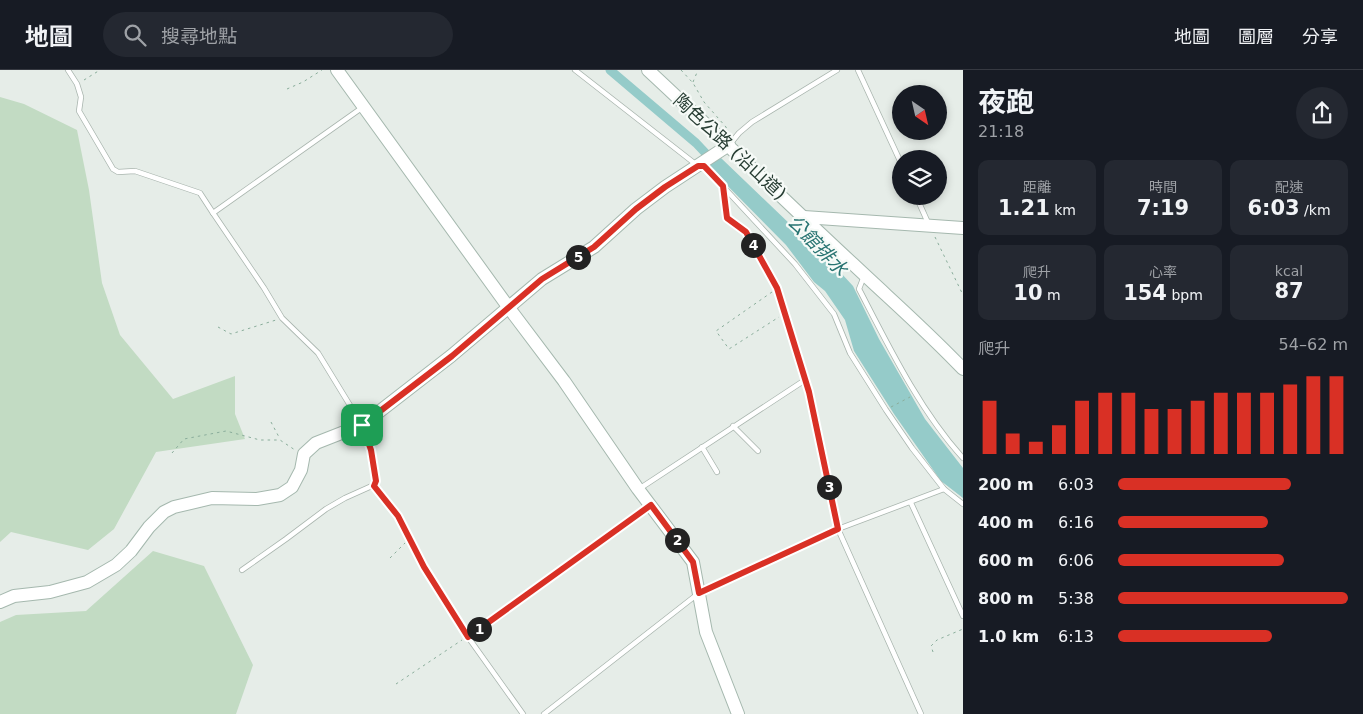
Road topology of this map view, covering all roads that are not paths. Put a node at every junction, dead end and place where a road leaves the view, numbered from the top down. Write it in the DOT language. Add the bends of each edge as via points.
graph roads {
  1 [pos="68,70"];
  2 [pos="337,70"];
  3 [pos="575,70"];
  4 [pos="648,70"];
  5 [pos="837,70"];
  6 [pos="858,70"];
  7 [pos="364,106"];
  8 [pos="724,149"];
  9 [pos="895,150"];
  10 [pos="698,166"];
  11 [pos="723,186"];
  12 [pos="920,205"];
  13 [pos="213,213"];
  14 [pos="804,217"];
  15 [pos="931,227"];
  16 [pos="963,228"];
  17 [pos="865,275"];
  18 [pos="509,308"];
  19 [pos="963,369"];
  20 [pos="805,380"];
  21 [pos="362,425"];
  22 [pos="732,426"];
  23 [pos="702,447"];
  24 [pos="758,451"];
  25 [pos="963,458"];
  26 [pos="717,472"];
  27 [pos="374,486"];
  28 [pos="638,489"];
  29 [pos="944,489"];
  30 [pos="911,503"];
  31 [pos="963,504"];
  32 [pos="838,529"];
  33 [pos="242,570"];
  34 [pos="699,593"];
  35 [pos="0,602"];
  36 [pos="963,616"];
  37 [pos="523,714"];
  38 [pos="544,714"];
  39 [pos="738,714"];
  40 [pos="922,714"];
  1 -- 13 [label="lane" via="82,97 79,111 113,169 118,172 135,171 200,193"];
  2 -- 7 [label="street"];
  3 -- 10 [label="lane"];
  4 -- 8 [label="street, 陶色公路 (沿山道)"];
  5 -- 8 [label="lane" via="752,122 738,132"];
  6 -- 9 [label="lane"];
  7 -- 13 [label="lane"];
  7 -- 18 [label="street"];
  8 -- 10 [label="street"];
  8 -- 14 [label="street, 陶色公路 (沿山道)"];
  10 -- 11 [label="lane" via="704,166"];
  10 -- 18 [label="street" via="636,209 594,247 542,279"];
  11 -- 20 [label="lane" via="727,218 746,232 777,288"];
  11 -- 29 [label="lane" via="795,264 834,314 850,353 912,448"];
  12 -- 15 [label="lane"];
  13 -- 21 [label="lane" via="282,318 318,353"];
  14 -- 15 [label="street"];
  14 -- 17 [label="street, 陶色公路 (沿山道)"];
  15 -- 16 [label="street"];
  17 -- 19 [label="street, 陶色公路 (沿山道)"];
  17 -- 25 [label="lane" via="859,289 886,341 950,444"];
  18 -- 21 [label="street"];
  18 -- 28 [label="street"];
  20 -- 22 [label="lane"];
  20 -- 32 [label="lane"];
  21 -- 27 [label="lane" via="371,450"];
  21 -- 35 [label="street" via="316,443 304,454 301,470 292,487 280,495 256,499 212,498 174,507 149,526 116,565 87,582 50,592 14,596"];
  22 -- 23 [label="lane"];
  22 -- 24 [label="lane"];
  23 -- 26 [label="lane"];
  23 -- 28 [label="lane"];
  27 -- 33 [label="lane" via="326,509"];
  27 -- 37 [label="lane" via="398,516 424,567 468,637"];
  28 -- 34 [label="street" via="693,562"];
  29 -- 30 [label="lane"];
  29 -- 31 [label="lane"];
  30 -- 32 [label="lane"];
  30 -- 36 [label="lane"];
  32 -- 34 [label="lane"];
  32 -- 40 [label="lane"];
  34 -- 38 [label="lane"];
  34 -- 39 [label="street" via="706,632"];
}
